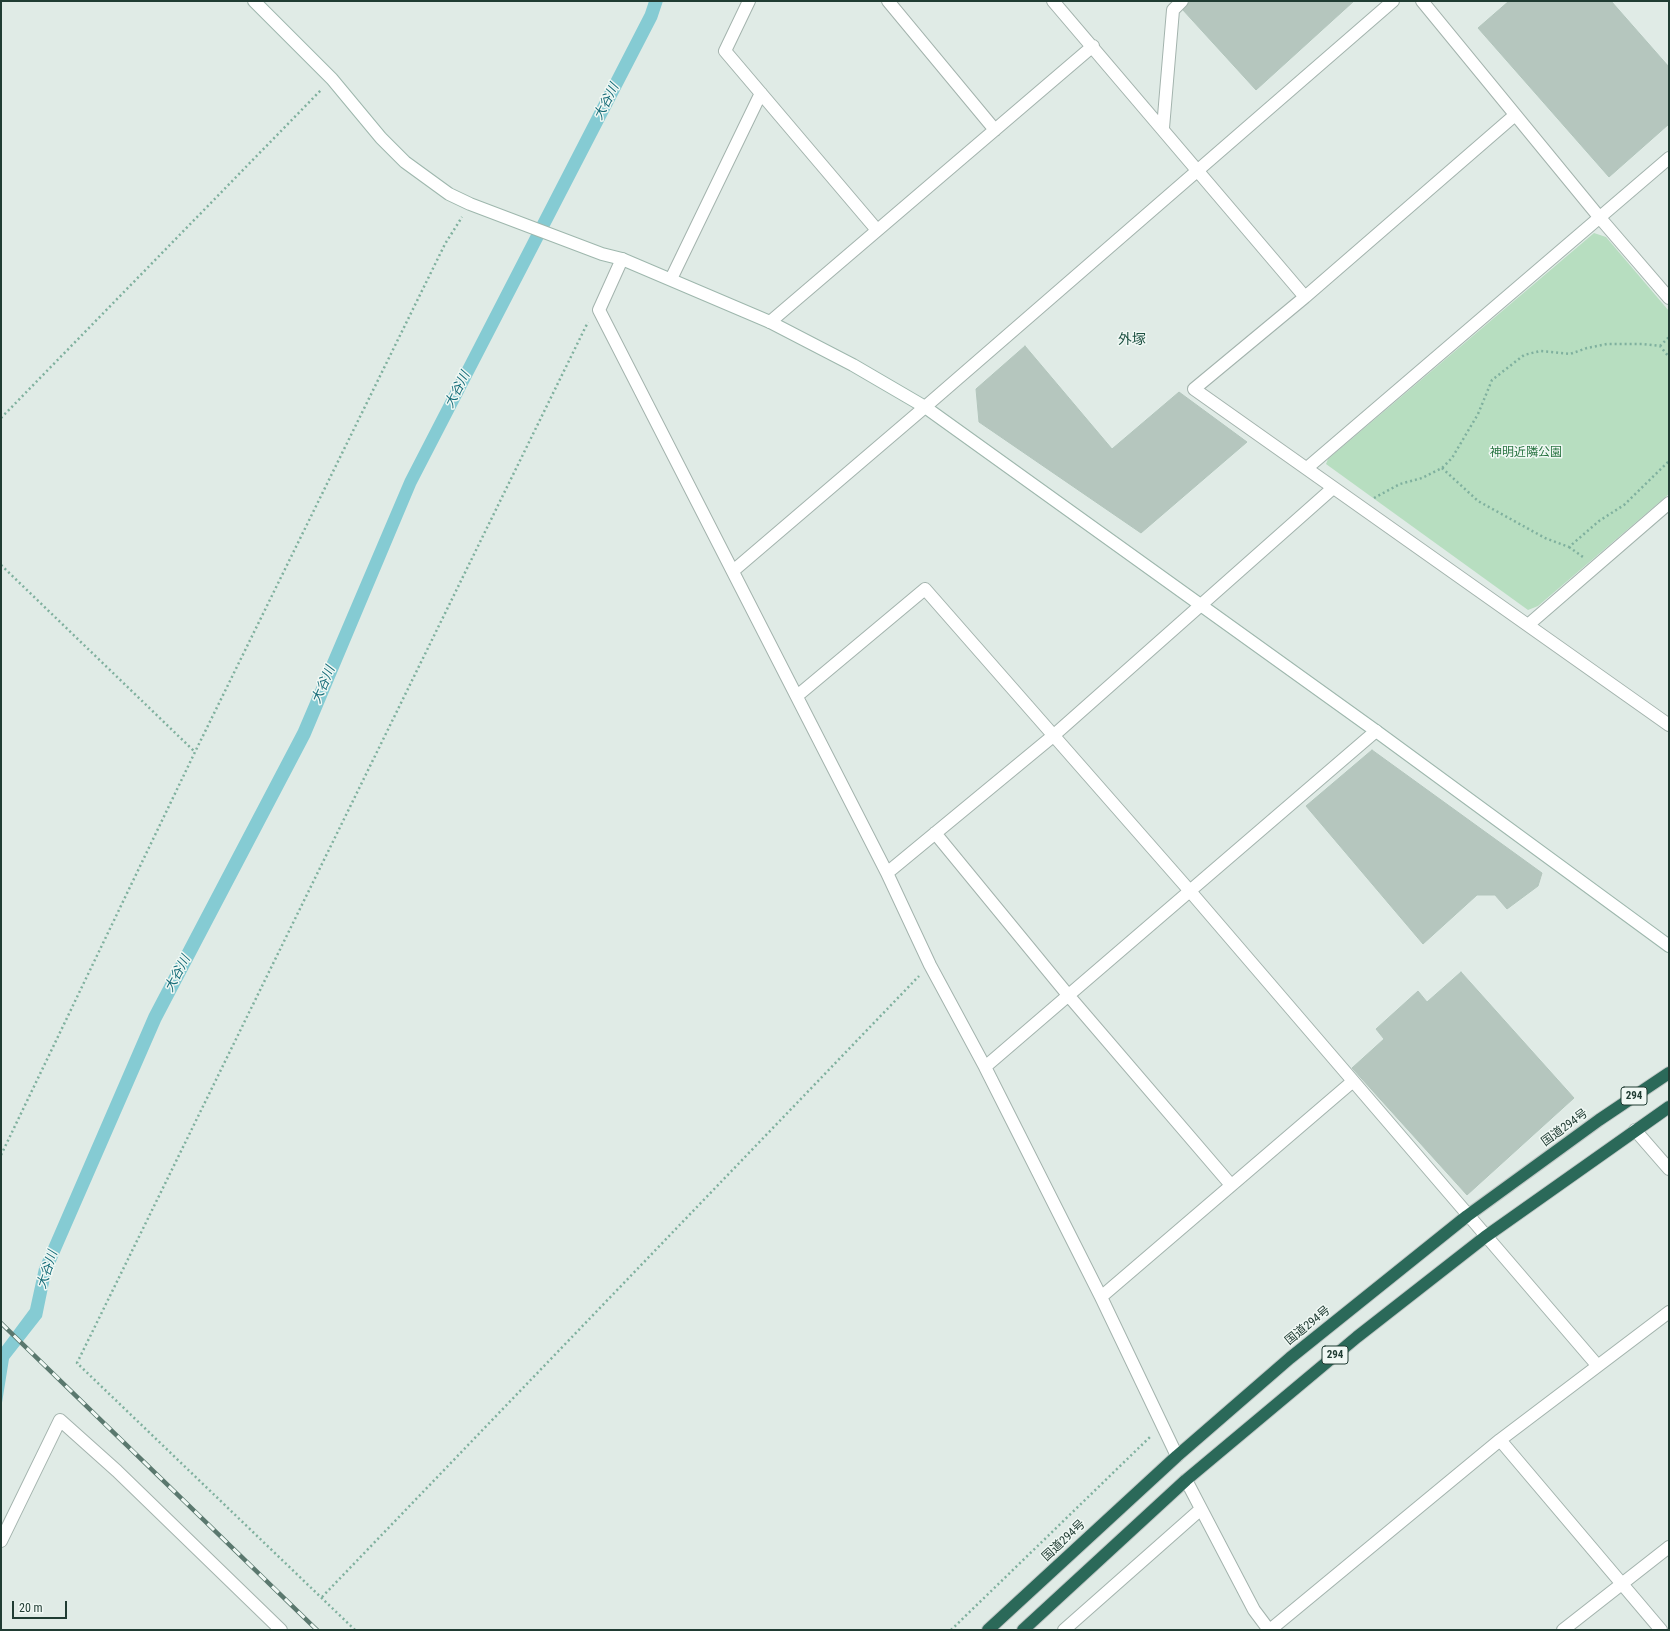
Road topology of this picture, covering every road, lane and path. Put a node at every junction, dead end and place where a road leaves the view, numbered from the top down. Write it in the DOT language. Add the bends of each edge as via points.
graph roads {
  1 [pos="254,1"];
  2 [pos="749,1"];
  3 [pos="888,1"];
  4 [pos="1053,1"];
  5 [pos="1182,1"];
  6 [pos="1393,1"];
  7 [pos="1422,1"];
  8 [pos="1170,5"];
  9 [pos="1093,46"];
  10 [pos="332,79"];
  11 [pos="761,93"];
  12 [pos="1515,115"];
  13 [pos="1163,128"];
  14 [pos="995,130"];
  15 [pos="1669,158"];
  16 [pos="1199,170"];
  17 [pos="474,206"];
  18 [pos="1600,218"];
  19 [pos="878,230"];
  20 [pos="622,260"];
  21 [pos="671,279"];
  22 [pos="1305,297"];
  23 [pos="1669,298"];
  24 [pos="599,310"];
  25 [pos="770,322"];
  26 [pos="1669,337"];
  27 [pos="1660,346"];
  28 [pos="1669,357"];
  29 [pos="925,407"];
  30 [pos="1,418"];
  31 [pos="1669,461"];
  32 [pos="1307,468"];
  33 [pos="1442,468"];
  34 [pos="1333,488"];
  35 [pos="1669,503"];
  36 [pos="1359,506"];
  37 [pos="1,565"];
  38 [pos="733,571"];
  39 [pos="1199,605"];
  40 [pos="1528,625"];
  41 [pos="797,696"];
  42 [pos="1669,725"];
  43 [pos="1376,731"];
  44 [pos="1053,736"];
  45 [pos="195,752"];
  46 [pos="935,833"];
  47 [pos="887,873"];
  48 [pos="1189,890"];
  49 [pos="1669,946"];
  50 [pos="930,965"];
  51 [pos="1068,995"];
  52 [pos="985,1067"];
  53 [pos="1669,1073"];
  54 [pos="1352,1082"];
  55 [pos="1669,1107"];
  56 [pos="1635,1130"];
  57 [pos="1,1155"];
  58 [pos="1669,1169"];
  59 [pos="1231,1186"];
  60 [pos="1467,1216"];
  61 [pos="1485,1237"];
  62 [pos="1101,1297"];
  63 [pos="1669,1312"];
  64 [pos="1597,1366"];
  65 [pos="1163,1425"];
  66 [pos="1500,1440"];
  67 [pos="1177,1456"];
  68 [pos="1186,1480"];
  69 [pos="1201,1509"];
  70 [pos="1,1541"];
  71 [pos="1669,1547"];
  72 [pos="1621,1583"];
  73 [pos="322,1597"];
  74 [pos="281,1630"];
  75 [pos="355,1630"];
  76 [pos="951,1630"];
  77 [pos="988,1630"];
  78 [pos="1023,1630"];
  79 [pos="1064,1630"];
  80 [pos="1270,1630"];
  81 [pos="1563,1630"];
  82 [pos="1661,1630"];
  1 -- 10 [label="street"];
  2 -- 11 [label="street" via="725,51"];
  3 -- 14 [label="street"];
  4 -- 9 [label="street"];
  5 -- 8 [label="street"];
  6 -- 16 [label="street"];
  7 -- 12 [label="street"];
  8 -- 13 [label="street"];
  9 -- 13 [label="street"];
  9 -- 14 [label="street"];
  10 -- 17 [label="street" via="381,138 405,162 449,194"];
  10 -- 30 [label="path"];
  11 -- 19 [label="street"];
  11 -- 21 [label="street"];
  12 -- 18 [label="street"];
  12 -- 22 [label="street"];
  13 -- 16 [label="street"];
  14 -- 19 [label="street"];
  15 -- 18 [label="street"];
  16 -- 22 [label="street"];
  16 -- 29 [label="street"];
  17 -- 20 [label="street"];
  17 -- 45 [label="path" via="445,244"];
  18 -- 23 [label="street"];
  18 -- 32 [label="street"];
  19 -- 25 [label="street"];
  20 -- 21 [label="street"];
  20 -- 24 [label="street"];
  21 -- 25 [label="street"];
  22 -- 32 [label="street" via="1194,390"];
  24 -- 38 [label="street"];
  24 -- 73 [label="path" via="585,325 77,1363"];
  25 -- 29 [label="street" via="853,365"];
  26 -- 27 [label="path"];
  27 -- 28 [label="path"];
  27 -- 33 [label="path" via="1607,344 1570,354 1540,351 1524,355 1492,380 1478,414 1452,458"];
  29 -- 38 [label="street"];
  29 -- 39 [label="street"];
  31 -- 33 [label="path" via="1624,504 1599,521 1569,547 1545,538 1478,501"];
  32 -- 34 [label="street"];
  33 -- 36 [label="path" via="1422,478 1400,484"];
  34 -- 36 [label="street"];
  34 -- 39 [label="street"];
  35 -- 40 [label="street"];
  36 -- 40 [label="street"];
  37 -- 45 [label="path"];
  38 -- 41 [label="street"];
  39 -- 43 [label="street"];
  39 -- 44 [label="street"];
  40 -- 42 [label="street"];
  41 -- 44 [label="street" via="925,589"];
  41 -- 47 [label="street"];
  43 -- 48 [label="street"];
  43 -- 49 [label="street"];
  44 -- 46 [label="street"];
  44 -- 48 [label="street"];
  45 -- 57 [label="path"];
  46 -- 47 [label="street"];
  46 -- 51 [label="street"];
  47 -- 50 [label="street"];
  48 -- 51 [label="street"];
  48 -- 54 [label="street"];
  50 -- 52 [label="street"];
  50 -- 73 [label="path"];
  51 -- 52 [label="street"];
  51 -- 59 [label="street"];
  52 -- 62 [label="street"];
  53 -- 60 [label="highway, 国道294号 / 294" via="1599,1120"];
  54 -- 59 [label="street"];
  54 -- 60 [label="street"];
  55 -- 56 [label="highway, 294"];
  56 -- 58 [label="street"];
  56 -- 61 [label="highway, 294"];
  59 -- 62 [label="street"];
  60 -- 61 [label="street"];
  60 -- 67 [label="highway, 国道294号 / 294" via="1290,1358"];
  61 -- 64 [label="street"];
  61 -- 68 [label="highway, 294" via="1357,1337"];
  62 -- 65 [label="street"];
  63 -- 64 [label="street"];
  64 -- 66 [label="street"];
  65 -- 67 [label="street"];
  65 -- 76 [label="path"];
  66 -- 72 [label="street"];
  66 -- 80 [label="street"];
  67 -- 77 [label="highway, 国道294号 / 294"];
  68 -- 69 [label="street"];
  68 -- 78 [label="highway, 294"];
  69 -- 79 [label="street"];
  69 -- 80 [label="street" via="1254,1610"];
  70 -- 74 [label="street" via="60,1420 117,1471"];
  71 -- 72 [label="street"];
  72 -- 81 [label="street"];
  72 -- 82 [label="street"];
  73 -- 75 [label="path"];
}
